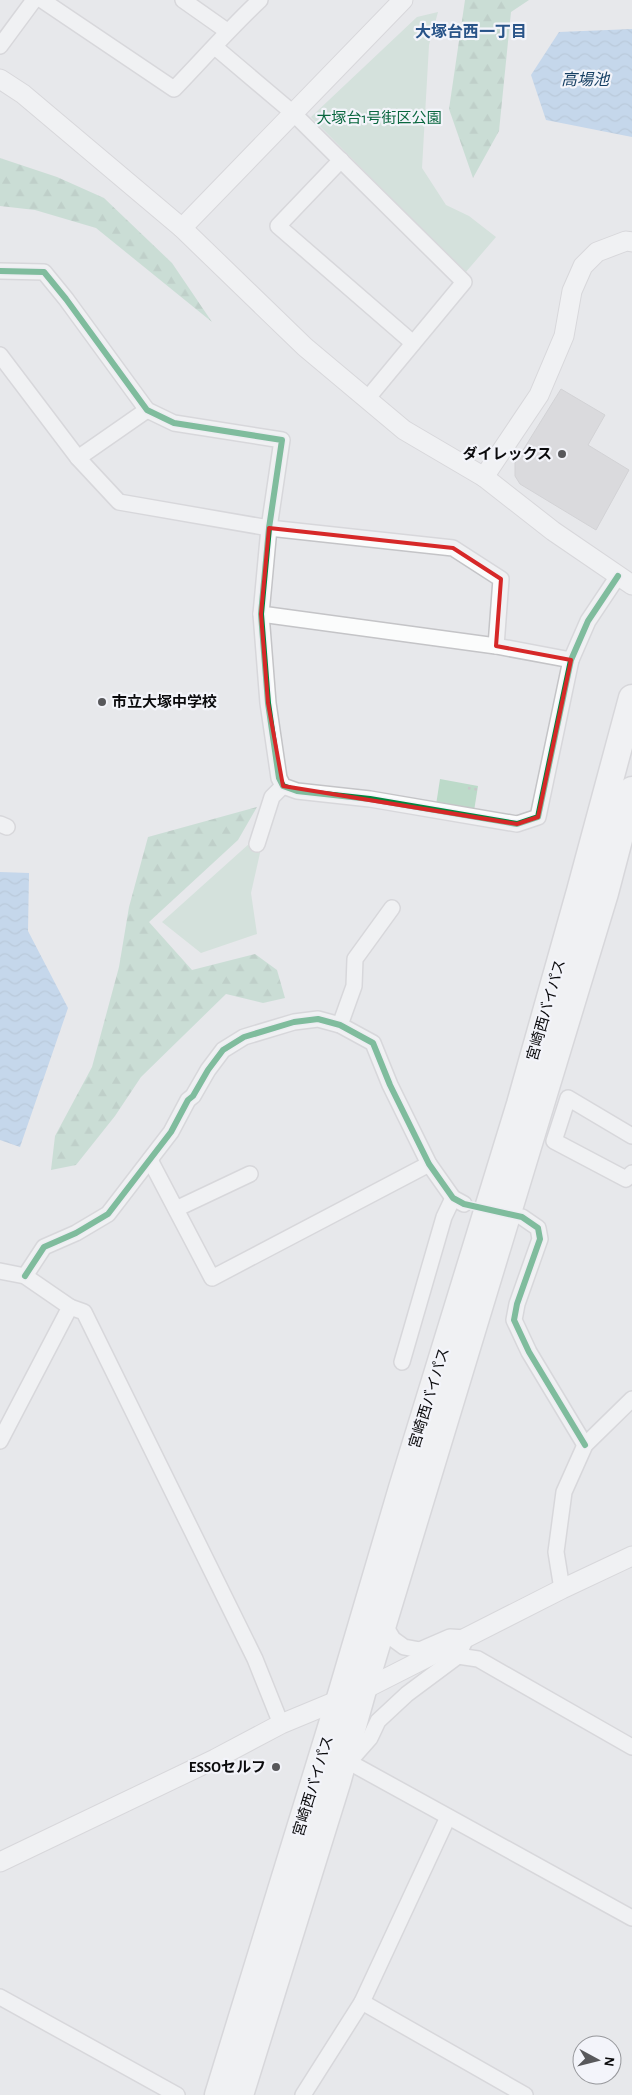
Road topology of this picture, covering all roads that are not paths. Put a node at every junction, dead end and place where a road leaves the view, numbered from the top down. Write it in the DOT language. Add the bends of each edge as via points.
graph roads {
  1 [pos="34,0"];
  2 [pos="42,0"];
  3 [pos="183,0"];
  4 [pos="260,0"];
  5 [pos="403,0"];
  6 [pos="227,31"];
  7 [pos="0,46"];
  8 [pos="215,47"];
  9 [pos="0,79"];
  10 [pos="293,113"];
  11 [pos="341,160"];
  12 [pos="182,228"];
  13 [pos="632,242"];
  14 [pos="0,271"];
  15 [pos="413,343"];
  16 [pos="0,355"];
  17 [pos="367,399"];
  18 [pos="147,410"];
  19 [pos="78,458"];
  20 [pos="484,477"];
  21 [pos="269,528"];
  22 [pos="625,581"];
  23 [pos="261,614"];
  24 [pos="496,646"];
  25 [pos="571,660"];
  26 [pos="632,698"];
  27 [pos="283,786"];
  28 [pos="632,790"];
  29 [pos="257,844"];
  30 [pos="392,908"];
  31 [pos="340,1025"];
  32 [pos="632,1136"];
  33 [pos="150,1160"];
  34 [pos="429,1164"];
  35 [pos="632,1173"];
  36 [pos="250,1174"];
  37 [pos="176,1209"];
  38 [pos="522,1217"];
  39 [pos="0,1272"];
  40 [pos="25,1276"];
  41 [pos="70,1307"];
  42 [pos="402,1362"];
  43 [pos="632,1399"];
  44 [pos="0,1441"];
  45 [pos="584,1445"];
  46 [pos="632,1556"];
  47 [pos="562,1589"];
  48 [pos="387,1613"];
  49 [pos="466,1638"];
  50 [pos="458,1656"];
  51 [pos="352,1694"];
  52 [pos="282,1724"];
  53 [pos="632,1747"];
  54 [pos="343,1772"];
  55 [pos="448,1817"];
  56 [pos="0,1862"];
  57 [pos="632,1918"];
  58 [pos="0,1997"];
  59 [pos="362,2002"];
  60 [pos="177,2095"];
  61 [pos="218,2095"];
  62 [pos="240,2095"];
  63 [pos="303,2095"];
  64 [pos="525,2095"];
  1 -- 7 [label="street"];
  2 -- 8 [label="street" via="174,89"];
  3 -- 6 [label="street"];
  4 -- 6 [label="street"];
  5 -- 10 [label="street"];
  6 -- 8 [label="street"];
  8 -- 10 [label="street"];
  9 -- 12 [label="street" via="23,94"];
  10 -- 11 [label="street"];
  10 -- 12 [label="street"];
  11 -- 15 [label="street" via="464,282"];
  11 -- 15 [label="street" via="278,226"];
  12 -- 17 [label="street" via="305,347"];
  13 -- 20 [label="street" via="597,252 583,266 572,291 564,336 539,395"];
  14 -- 18 [label="street" via="44,272"];
  15 -- 17 [label="street"];
  16 -- 19 [label="street"];
  17 -- 20 [label="street" via="404,430"];
  18 -- 19 [label="street"];
  18 -- 21 [label="street" via="174,423 282,440"];
  19 -- 21 [label="street" via="119,502"];
  20 -- 22 [label="street"];
  21 -- 23 [label="street"];
  21 -- 24 [label="street" via="453,548 501,579"];
  22 -- 25 [label="street" via="588,622"];
  23 -- 24 [label="street"];
  23 -- 27 [label="street" via="268,703 279,778"];
  24 -- 25 [label="street"];
  25 -- 27 [label="street" via="538,817 517,824 370,799 297,791"];
  26 -- 51 [label="highway, 宮崎西バイパス" via="520,1104 402,1488"];
  27 -- 29 [label="street" via="272,797"];
  28 -- 48 [label="highway, 宮崎西バイパス" via="605,893"];
  30 -- 31 [label="street" via="355,959 354,986"];
  31 -- 33 [label="street" via="318,1019 294,1022 244,1037 223,1050"];
  31 -- 34 [label="street" via="373,1043 390,1086"];
  32 -- 35 [label="street" via="568,1098 554,1141 626,1179"];
  33 -- 37 [label="street"];
  33 -- 40 [label="street" via="108,1214 44,1247"];
  34 -- 37 [label="street" via="212,1278"];
  34 -- 42 [label="street" via="458,1201 444,1216"];
  36 -- 37 [label="street"];
  38 -- 45 [label="street" via="538,1228 540,1239 514,1320 529,1352"];
  39 -- 40 [label="street"];
  40 -- 41 [label="street"];
  41 -- 44 [label="street"];
  41 -- 52 [label="street" via="84,1312 255,1659"];
  43 -- 45 [label="street"];
  45 -- 47 [label="street" via="564,1492 556,1552"];
  46 -- 47 [label="street"];
  47 -- 49 [label="street"];
  48 -- 49 [label="street" via="384,1624 393,1639 404,1647 420,1650 450,1637"];
  48 -- 51 [label="highway, 宮崎西バイパス"];
  49 -- 50 [label="street"];
  49 -- 51 [label="street"];
  50 -- 53 [label="street" via="478,1659"];
  50 -- 54 [label="street" via="407,1694 378,1721 370,1738"];
  51 -- 52 [label="street"];
  51 -- 54 [label="highway, 宮崎西バイパス"];
  51 -- 61 [label="highway, 宮崎西バイパス"];
  52 -- 56 [label="street"];
  54 -- 55 [label="street"];
  54 -- 62 [label="highway, 宮崎西バイパス"];
  55 -- 57 [label="street"];
  55 -- 59 [label="street"];
  58 -- 60 [label="street"];
  59 -- 63 [label="street"];
  59 -- 64 [label="street"];
}
